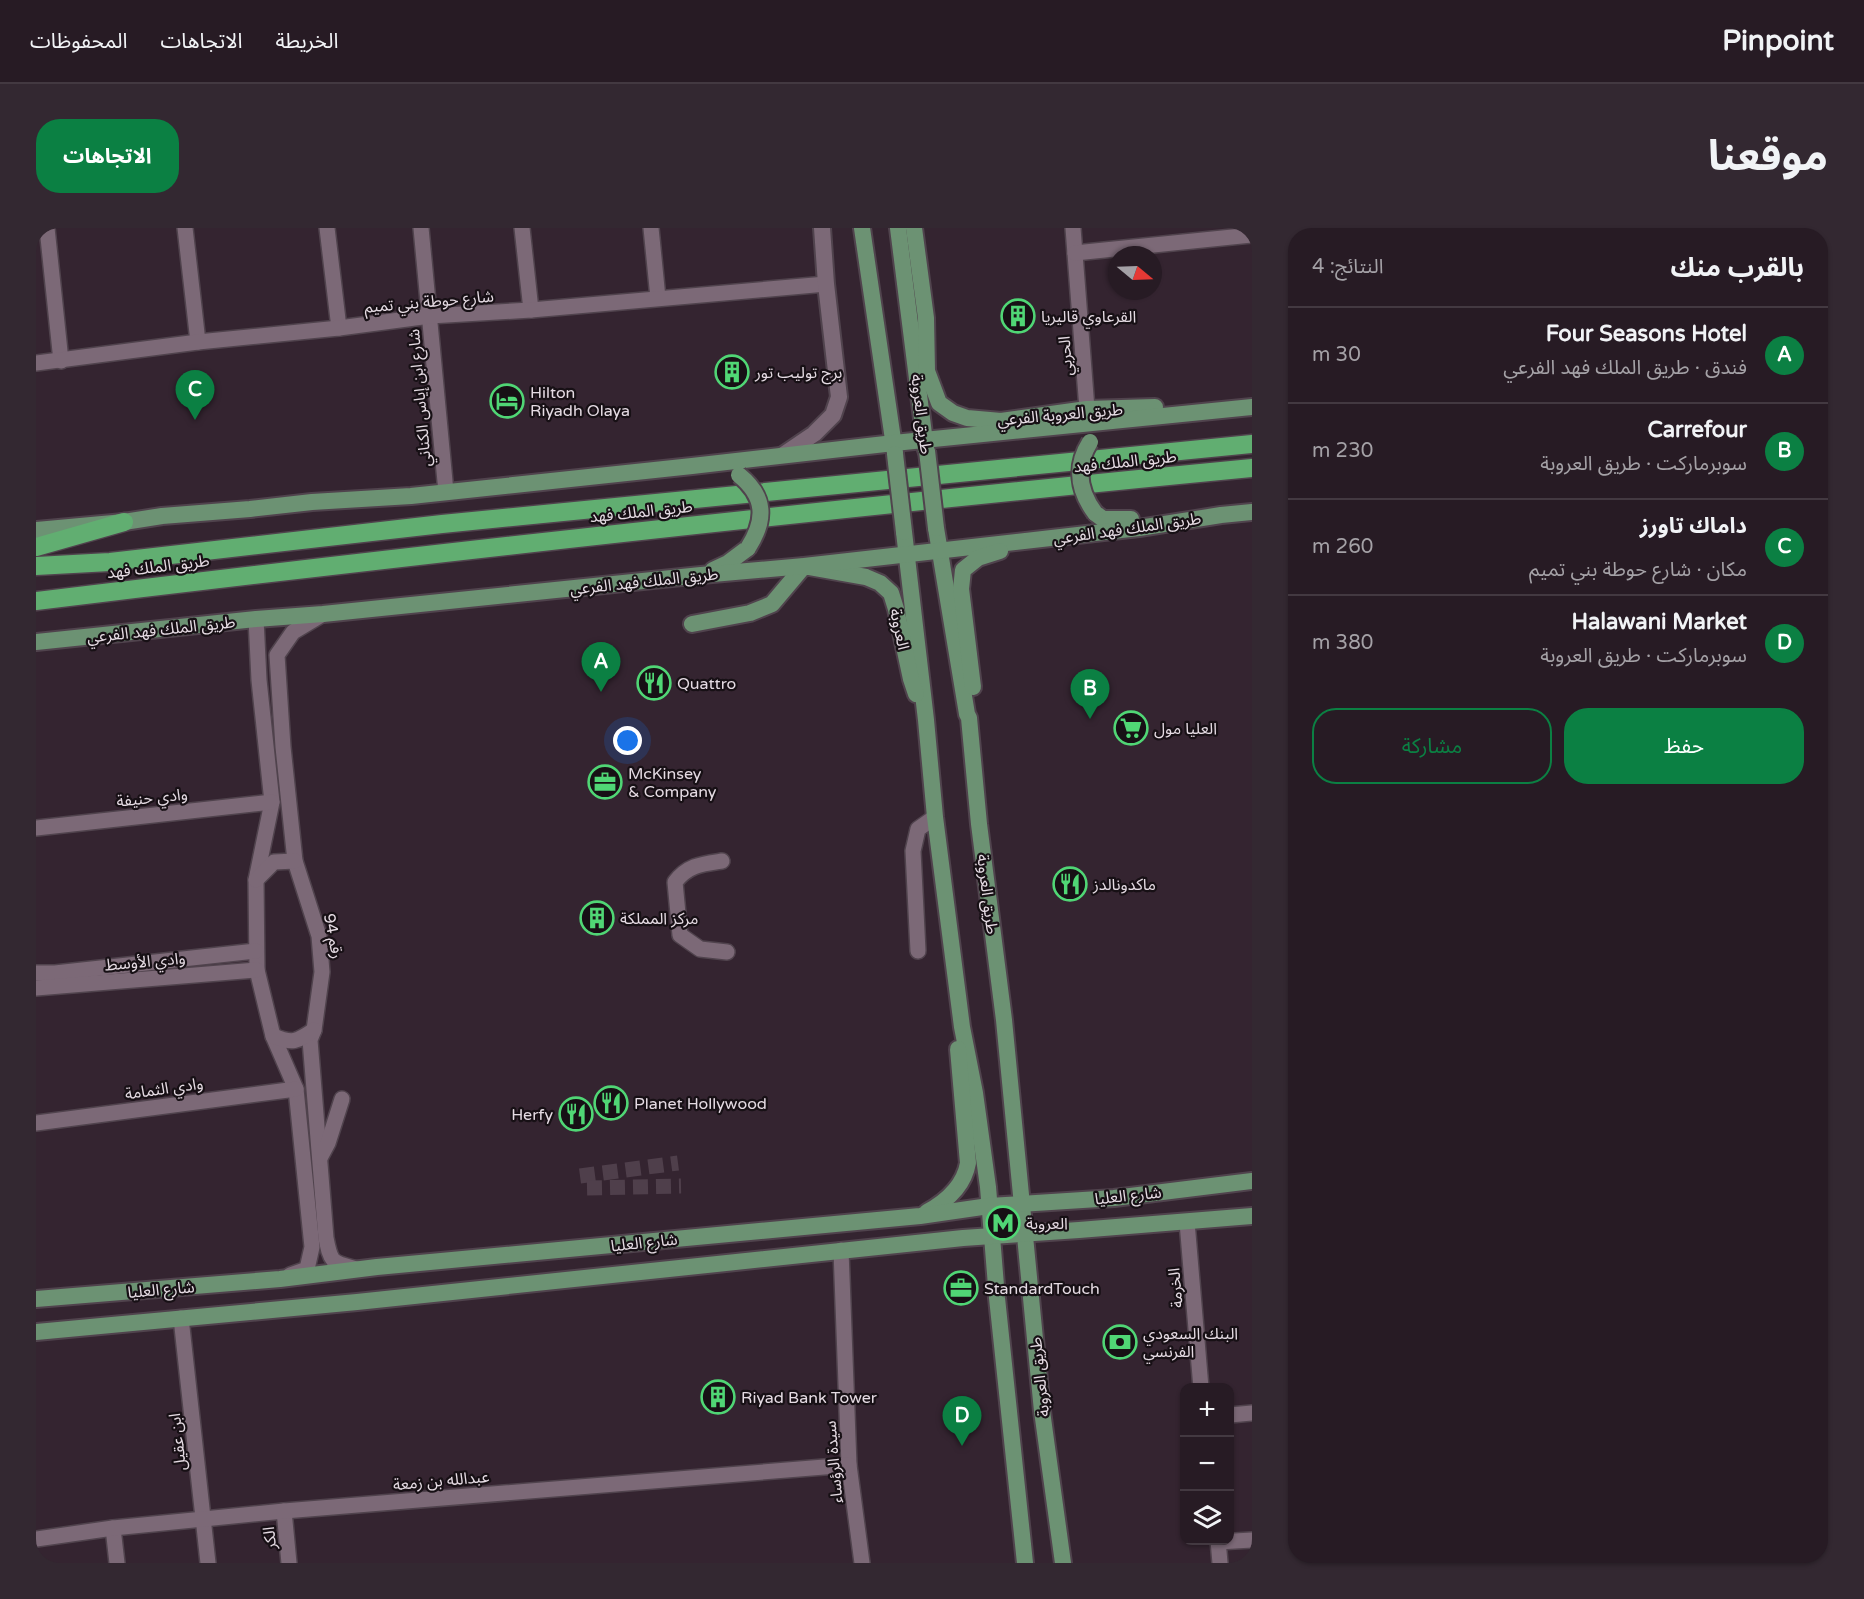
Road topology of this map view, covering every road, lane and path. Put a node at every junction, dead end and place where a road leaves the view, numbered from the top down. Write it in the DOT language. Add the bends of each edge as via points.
graph roads {
  1 [pos="46,228"];
  2 [pos="185,228"];
  3 [pos="327,228"];
  4 [pos="421,228"];
  5 [pos="522,228"];
  6 [pos="651,228"];
  7 [pos="822,228"];
  8 [pos="862,228"];
  9 [pos="898,228"];
  10 [pos="914,228"];
  11 [pos="1072,228"];
  12 [pos="1252,234"];
  13 [pos="1075,253"];
  14 [pos="826,284"];
  15 [pos="658,298"];
  16 [pos="531,310"];
  17 [pos="430,316"];
  18 [pos="339,328"];
  19 [pos="198,342"];
  20 [pos="914,348"];
  21 [pos="62,361"];
  22 [pos="36,363"];
  23 [pos="927,371"];
  24 [pos="1252,407"];
  25 [pos="1087,409"];
  26 [pos="1219,410"];
  27 [pos="1196,413"];
  28 [pos="922,414"];
  29 [pos="1252,444"];
  30 [pos="926,446"];
  31 [pos="895,448"];
  32 [pos="783,455"];
  33 [pos="692,466"];
  34 [pos="1252,468"];
  35 [pos="446,492"];
  36 [pos="1252,512"];
  37 [pos="1221,515"];
  38 [pos="124,522"];
  39 [pos="36,530"];
  40 [pos="1029,540"];
  41 [pos="36,547"];
  42 [pos="939,551"];
  43 [pos="908,553"];
  44 [pos="36,566"];
  45 [pos="804,566"];
  46 [pos="701,575"];
  47 [pos="36,601"];
  48 [pos="323,614"];
  49 [pos="256,619"];
  50 [pos="692,624"];
  51 [pos="36,642"];
  52 [pos="259,680"];
  53 [pos="969,718"];
  54 [pos="926,720"];
  55 [pos="283,747"];
  56 [pos="272,802"];
  57 [pos="935,817"];
  58 [pos="36,828"];
  59 [pos="295,861"];
  60 [pos="722,861"];
  61 [pos="256,880"];
  62 [pos="256,951"];
  63 [pos="918,951"];
  64 [pos="727,952"];
  65 [pos="257,970"];
  66 [pos="36,973"];
  67 [pos="36,988"];
  68 [pos="962,1027"];
  69 [pos="314,1030"];
  70 [pos="273,1036"];
  71 [pos="296,1089"];
  72 [pos="342,1099"];
  73 [pos="36,1123"];
  74 [pos="320,1158"];
  75 [pos="1252,1181"];
  76 [pos="1023,1204"];
  77 [pos="989,1206"];
  78 [pos="920,1216"];
  79 [pos="1252,1216"];
  80 [pos="1187,1222"];
  81 [pos="1024,1234"];
  82 [pos="992,1236"];
  83 [pos="841,1250"];
  84 [pos="357,1269"];
  85 [pos="280,1279"];
  86 [pos="36,1299"];
  87 [pos="281,1308"];
  88 [pos="181,1318"];
  89 [pos="36,1332"];
  90 [pos="1201,1383"];
  91 [pos="1252,1413"];
  92 [pos="1234,1415"];
  93 [pos="849,1465"];
  94 [pos="284,1511"];
  95 [pos="204,1520"];
  96 [pos="113,1528"];
  97 [pos="36,1539"];
  98 [pos="1252,1540"];
  99 [pos="1234,1541"];
  100 [pos="1218,1545"];
  101 [pos="117,1563"];
  102 [pos="208,1563"];
  103 [pos="289,1563"];
  104 [pos="862,1563"];
  105 [pos="1025,1563"];
  106 [pos="1063,1563"];
  107 [pos="1220,1563"];
  1 -- 21 [label="street"];
  2 -- 19 [label="street"];
  3 -- 18 [label="street"];
  4 -- 17 [label="street, شارع ابن إياس الكناني"];
  5 -- 16 [label="street"];
  6 -- 15 [label="street"];
  7 -- 14 [label="street"];
  8 -- 31 [label="main road, طريق العروبة"];
  9 -- 20 [label="main road, طريق العروبة"];
  10 -- 23 [label="main road, طريق العروبة الفرعي" via="926,318"];
  11 -- 13 [label="street, الحربي"];
  12 -- 13 [label="street"];
  13 -- 25 [label="street, الحربي"];
  14 -- 15 [label="street, شارع حوطة بني تميم"];
  14 -- 32 [label="street" via="839,397 833,416 814,435"];
  15 -- 16 [label="street, شارع حوطة بني تميم"];
  16 -- 17 [label="street, شارع حوطة بني تميم"];
  17 -- 18 [label="street, شارع حوطة بني تميم"];
  17 -- 35 [label="street, شارع ابن إياس الكناني"];
  18 -- 19 [label="street, شارع حوطة بني تميم"];
  19 -- 21 [label="street, شارع حوطة بني تميم"];
  20 -- 23 [label="main road"];
  20 -- 28 [label="main road, طريق العروبة"];
  21 -- 22 [label="street, شارع حوطة بني تميم"];
  23 -- 25 [label="main road, طريق العروبة الفرعي" via="939,403 967,418 1001,421"];
  23 -- 28 [label="main road"];
  24 -- 26 [label="main road"];
  25 -- 26 [label="main road, طريق العروبة الفرعي" via="1160,406"];
  26 -- 27 [label="main road"];
  27 -- 30 [label="main road"];
  27 -- 37 [label="main road, bridge" via="1112,424 1099,432 1083,453 1081,482 1088,504 1103,519"];
  28 -- 30 [label="main road, طريق العروبة"];
  29 -- 44 [label="highway, طريق الملك فهد" via="442,524 110,562"];
  30 -- 31 [label="main road"];
  30 -- 42 [label="main road, طريق العروبة, bridge"];
  31 -- 32 [label="main road"];
  31 -- 43 [label="main road, طريق العروبة, bridge"];
  32 -- 33 [label="main road"];
  33 -- 35 [label="main road"];
  33 -- 46 [label="main road, bridge" via="739,475 751,485 760,507 756,535 748,548 728,563"];
  34 -- 47 [label="highway, طريق الملك فهد" via="478,548"];
  35 -- 38 [label="main road"];
  36 -- 37 [label="main road, طريق الملك فهد الفرعي"];
  37 -- 40 [label="main road, طريق الملك فهد الفرعي"];
  38 -- 39 [label="main road"];
  38 -- 41 [label="highway"];
  40 -- 42 [label="main road, طريق الملك فهد الفرعي"];
  40 -- 53 [label="main road" via="978,558 963,570 961,589 973,681"];
  42 -- 43 [label="main road, طريق الملك فهد الفرعي"];
  42 -- 53 [label="main road, طريق العروبة"];
  43 -- 45 [label="main road, طريق الملك فهد الفرعي"];
  43 -- 54 [label="main road, طريق العروبة"];
  45 -- 46 [label="main road, طريق الملك فهد الفرعي"];
  45 -- 50 [label="main road" via="772,604 750,613"];
  45 -- 54 [label="main road, العروبة" via="866,577 891,593 911,680"];
  46 -- 48 [label="main road, طريق الملك فهد الفرعي"];
  48 -- 49 [label="main road, طريق الملك فهد الفرعي"];
  48 -- 55 [label="street, رقم 94" via="293,632 277,655"];
  49 -- 51 [label="main road, طريق الملك فهد الفرعي"];
  49 -- 52 [label="street"];
  52 -- 55 [label="street" via="268,695 274,738"];
  52 -- 56 [label="street"];
  53 -- 76 [label="main road, طريق العروبة"];
  54 -- 57 [label="main road, طريق العروبة"];
  55 -- 59 [label="street, رقم 94"];
  56 -- 58 [label="street, وادي حنيفة"];
  56 -- 61 [label="street"];
  57 -- 63 [label="street" via="918,829 913,851"];
  57 -- 68 [label="main road, طريق العروبة"];
  59 -- 61 [label="street" via="274,862"];
  59 -- 69 [label="street, رقم 94" via="319,936 322,972"];
  60 -- 64 [label="street" via="685,870 675,882 680,935 700,949"];
  61 -- 62 [label="street"];
  62 -- 65 [label="street"];
  62 -- 66 [label="street, وادي الأوسط"];
  65 -- 67 [label="street, وادي الأوسط"];
  65 -- 70 [label="street"];
  68 -- 77 [label="main road, طريق العروبة" via="975,1092"];
  68 -- 78 [label="main road" via="958,1057 966,1173 943,1203"];
  69 -- 70 [label="street" via="288,1042"];
  69 -- 74 [label="street, رقم 94" via="310,1040"];
  70 -- 71 [label="street"];
  71 -- 73 [label="street, وادي الثمامة"];
  71 -- 85 [label="street" via="311,1255 307,1269"];
  72 -- 74 [label="street"];
  74 -- 84 [label="street, رقم 94" via="330,1257 336,1263"];
  75 -- 76 [label="main road, شارع العليا" via="1114,1198"];
  76 -- 77 [label="main road, شارع العليا"];
  76 -- 81 [label="main road, طريق العروبة"];
  77 -- 78 [label="main road, شارع العليا"];
  77 -- 82 [label="main road, طريق العروبة"];
  78 -- 84 [label="main road, شارع العليا"];
  79 -- 80 [label="main road, شارع العليا"];
  80 -- 81 [label="main road, شارع العليا"];
  80 -- 90 [label="street, الخرمة"];
  81 -- 82 [label="main road, شارع العليا"];
  81 -- 106 [label="main road, طريق العروبة"];
  82 -- 83 [label="main road, شارع العليا"];
  82 -- 105 [label="main road, طريق العروبة"];
  83 -- 87 [label="main road, شارع العليا"];
  83 -- 93 [label="street, سيدة الرؤساء"];
  84 -- 85 [label="main road, شارع العليا"];
  85 -- 86 [label="main road, شارع العليا"];
  85 -- 87 [label="main road" via="292,1280 303,1288 298,1299"];
  87 -- 88 [label="main road, شارع العليا"];
  88 -- 89 [label="main road, شارع العليا"];
  88 -- 95 [label="street, ابن عقيل"];
  91 -- 92 [label="street"];
  93 -- 94 [label="street, عبدالله بن زمعة"];
  93 -- 104 [label="street, سيدة الرؤساء"];
  94 -- 95 [label="street, عبدالله بن زمعة"];
  94 -- 103 [label="street, الكر"];
  95 -- 96 [label="street, عبدالله بن زمعة"];
  95 -- 102 [label="street, ابن عقيل"];
  96 -- 97 [label="street, عبدالله بن زمعة"];
  96 -- 101 [label="street"];
  98 -- 99 [label="street"];
  100 -- 107 [label="street"];
}
